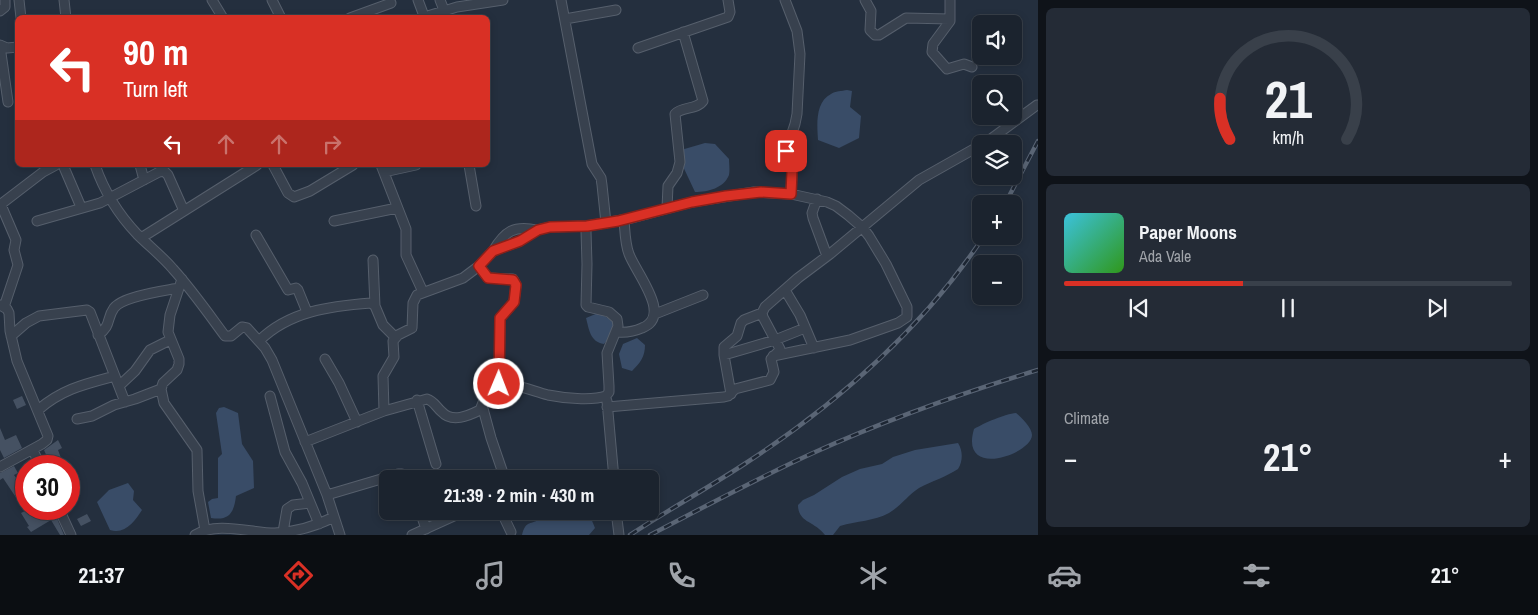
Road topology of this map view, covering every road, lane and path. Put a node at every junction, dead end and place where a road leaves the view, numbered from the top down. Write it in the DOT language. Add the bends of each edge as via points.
graph roads {
  1 [pos="5,0"];
  2 [pos="19,0"];
  3 [pos="64,0"];
  4 [pos="212,0"];
  5 [pos="272,0"];
  6 [pos="418,0"];
  7 [pos="440,0"];
  8 [pos="503,0"];
  9 [pos="561,0"];
  10 [pos="728,0"];
  11 [pos="785,0"];
  12 [pos="866,0"];
  13 [pos="950,0"];
  14 [pos="391,3"];
  15 [pos="616,10"];
  16 [pos="0,11"];
  17 [pos="446,12"];
  18 [pos="21,15"];
  19 [pos="66,15"];
  20 [pos="221,15"];
  21 [pos="280,15"];
  22 [pos="358,15"];
  23 [pos="422,15"];
  24 [pos="432,15"];
  25 [pos="565,19"];
  26 [pos="950,19"];
  27 [pos="682,32"];
  28 [pos="15,47"];
  29 [pos="638,48"];
  30 [pos="972,67"];
  31 [pos="8,102"];
  32 [pos="1037,105"];
  33 [pos="996,135"];
  34 [pos="972,151"];
  35 [pos="52,167"];
  36 [pos="64,167"];
  37 [pos="96,167"];
  38 [pos="141,167"];
  39 [pos="255,167"];
  40 [pos="274,167"];
  41 [pos="350,167"];
  42 [pos="399,167"];
  43 [pos="468,167"];
  44 [pos="382,169"];
  45 [pos="144,180"];
  46 [pos="791,194"];
  47 [pos="109,198"];
  48 [pos="817,199"];
  49 [pos="0,205"];
  50 [pos="476,206"];
  51 [pos="81,208"];
  52 [pos="397,208"];
  53 [pos="667,208"];
  54 [pos="184,211"];
  55 [pos="624,220"];
  56 [pos="37,221"];
  57 [pos="334,221"];
  58 [pos="606,223"];
  59 [pos="587,226"];
  60 [pos="862,227"];
  61 [pos="256,235"];
  62 [pos="141,238"];
  63 [pos="828,256"];
  64 [pos="373,260"];
  65 [pos="479,266"];
  66 [pos="180,284"];
  67 [pos="785,290"];
  68 [pos="423,292"];
  69 [pos="702,295"];
  70 [pos="2,306"];
  71 [pos="375,306"];
  72 [pos="307,312"];
  73 [pos="762,313"];
  74 [pos="655,314"];
  75 [pos="805,328"];
  76 [pos="616,332"];
  77 [pos="98,335"];
  78 [pos="11,336"];
  79 [pos="262,337"];
  80 [pos="395,338"];
  81 [pos="170,340"];
  82 [pos="775,340"];
  83 [pos="814,348"];
  84 [pos="724,355"];
  85 [pos="773,356"];
  86 [pos="325,359"];
  87 [pos="115,376"];
  88 [pos="499,384"];
  89 [pos="119,386"];
  90 [pos="160,388"];
  91 [pos="731,394"];
  92 [pos="270,396"];
  93 [pos="606,396"];
  94 [pos="417,400"];
  95 [pos="125,402"];
  96 [pos="482,405"];
  97 [pos="607,407"];
  98 [pos="38,410"];
  99 [pos="384,411"];
  100 [pos="76,419"];
  101 [pos="357,422"];
  102 [pos="305,442"];
  103 [pos="33,450"];
  104 [pos="35,455"];
  105 [pos="436,464"];
  106 [pos="1,465"];
  107 [pos="502,470"];
  108 [pos="613,470"];
  109 [pos="379,480"];
  110 [pos="327,495"];
  111 [pos="310,503"];
  112 [pos="64,520"];
  113 [pos="423,520"];
  114 [pos="446,520"];
  115 [pos="505,520"];
  116 [pos="617,520"];
  117 [pos="326,521"];
  118 [pos="426,529"];
  119 [pos="205,530"];
  120 [pos="283,532"];
  121 [pos="511,532"];
  122 [pos="250,533"];
  123 [pos="71,535"];
  124 [pos="195,535"];
  125 [pos="340,535"];
  126 [pos="412,535"];
  127 [pos="619,535"];
  1 -- 16 [label="street"];
  2 -- 18 [label="street"];
  3 -- 19 [label="street"];
  4 -- 20 [label="street"];
  5 -- 21 [label="street"];
  6 -- 23 [label="street"];
  7 -- 17 [label="street"];
  8 -- 17 [label="street"];
  9 -- 25 [label="street"];
  10 -- 27 [label="street" via="728,17"];
  11 -- 46 [label="street" via="800,54 797,114 786,151 792,171"];
  12 -- 26 [label="street" via="871,10 870,30 875,35 906,18"];
  13 -- 26 [label="street"];
  14 -- 22 [label="street"];
  15 -- 25 [label="street"];
  17 -- 24 [label="street"];
  25 -- 58 [label="street" via="592,164 601,178"];
  26 -- 30 [label="street" via="933,44 932,52 947,69 964,64"];
  27 -- 29 [label="street"];
  27 -- 53 [label="street" via="703,101 675,114 680,162 668,186"];
  28 -- 31 [label="street" via="0,46"];
  32 -- 33 [label="street"];
  34 -- 60 [label="street" via="919,180"];
  35 -- 49 [label="street"];
  36 -- 51 [label="street"];
  37 -- 47 [label="street"];
  38 -- 45 [label="street"];
  39 -- 54 [label="street"];
  40 -- 41 [label="street" via="288,193 294,197"];
  42 -- 44 [label="street"];
  43 -- 50 [label="street"];
  44 -- 52 [label="street"];
  45 -- 47 [label="street"];
  45 -- 54 [label="street" via="166,172"];
  46 -- 48 [label="street"];
  46 -- 53 [label="street" via="761,192"];
  47 -- 51 [label="street"];
  47 -- 62 [label="street"];
  48 -- 60 [label="street" via="836,206"];
  48 -- 63 [label="street" via="812,213"];
  49 -- 70 [label="street" via="16,240 14,250 18,266"];
  51 -- 56 [label="street"];
  52 -- 57 [label="street"];
  52 -- 68 [label="street" via="406,229 406,255"];
  53 -- 55 [label="street"];
  54 -- 62 [label="street"];
  55 -- 58 [label="street"];
  55 -- 74 [label="street" via="629,254 653,302"];
  58 -- 59 [label="street"];
  59 -- 65 [label="street" via="538,230 493,251"];
  59 -- 76 [label="street" via="586,305 614,315 618,326"];
  60 -- 63 [label="street"];
  60 -- 83 [label="street" via="886,264 907,307 907,317 850,340"];
  61 -- 72 [label="street" via="288,290 296,288 300,292"];
  62 -- 66 [label="street" via="164,258"];
  63 -- 67 [label="street"];
  64 -- 71 [label="street"];
  65 -- 68 [label="street" via="457,281"];
  65 -- 88 [label="street" via="488,278 513,280 516,285 514,302 500,318"];
  66 -- 77 [label="street" via="118,305 108,325"];
  66 -- 79 [label="street" via="209,313 225,336 231,336 242,327"];
  66 -- 81 [label="street" via="168,324"];
  67 -- 73 [label="street"];
  67 -- 75 [label="street"];
  68 -- 80 [label="street" via="414,298 412,328"];
  69 -- 74 [label="street"];
  70 -- 78 [label="street" via="9,313"];
  71 -- 72 [label="street" via="371,303"];
  71 -- 80 [label="street" via="379,320"];
  72 -- 79 [label="street"];
  73 -- 82 [label="street"];
  73 -- 84 [label="street" via="741,323 737,336 724,347"];
  74 -- 76 [label="street" via="646,327"];
  75 -- 82 [label="street"];
  75 -- 83 [label="street"];
  76 -- 93 [label="street" via="607,353 609,392"];
  77 -- 78 [label="street" via="87,310 39,316"];
  77 -- 87 [label="street"];
  78 -- 98 [label="street" via="17,361"];
  79 -- 102 [label="street"];
  80 -- 99 [label="street" via="394,357 383,376"];
  81 -- 89 [label="street" via="150,350"];
  81 -- 90 [label="street" via="179,364"];
  82 -- 84 [label="street"];
  82 -- 85 [label="street" via="780,349"];
  83 -- 85 [label="street"];
  84 -- 91 [label="street"];
  85 -- 91 [label="street" via="774,372 770,380 740,387"];
  86 -- 101 [label="street"];
  87 -- 89 [label="street"];
  87 -- 98 [label="street" via="68,389"];
  88 -- 93 [label="street" via="560,397"];
  88 -- 96 [label="street" via="488,390"];
  89 -- 95 [label="street"];
  90 -- 95 [label="street"];
  90 -- 119 [label="street" via="164,403 198,450 198,485"];
  91 -- 97 [label="street" via="724,398"];
  92 -- 111 [label="street" via="285,452"];
  93 -- 97 [label="street"];
  94 -- 96 [label="street" via="432,400 443,414 451,418 476,412"];
  94 -- 99 [label="street"];
  94 -- 105 [label="street"];
  95 -- 100 [label="street"];
  96 -- 107 [label="street"];
  97 -- 108 [label="street"];
  98 -- 103 [label="street" via="48,436"];
  99 -- 101 [label="street"];
  101 -- 102 [label="street"];
  102 -- 110 [label="street"];
  103 -- 104 [label="street"];
  103 -- 106 [label="street"];
  109 -- 110 [label="street"];
  110 -- 117 [label="street"];
  111 -- 117 [label="street"];
  111 -- 120 [label="street" via="287,509"];
  112 -- 123 [label="street"];
  113 -- 118 [label="street"];
  114 -- 118 [label="street"];
  115 -- 121 [label="street"];
  116 -- 127 [label="street"];
  117 -- 120 [label="street"];
  117 -- 125 [label="street"];
  118 -- 126 [label="street"];
  119 -- 122 [label="street" via="219,528"];
  119 -- 124 [label="street"];
  120 -- 122 [label="street"];
}
